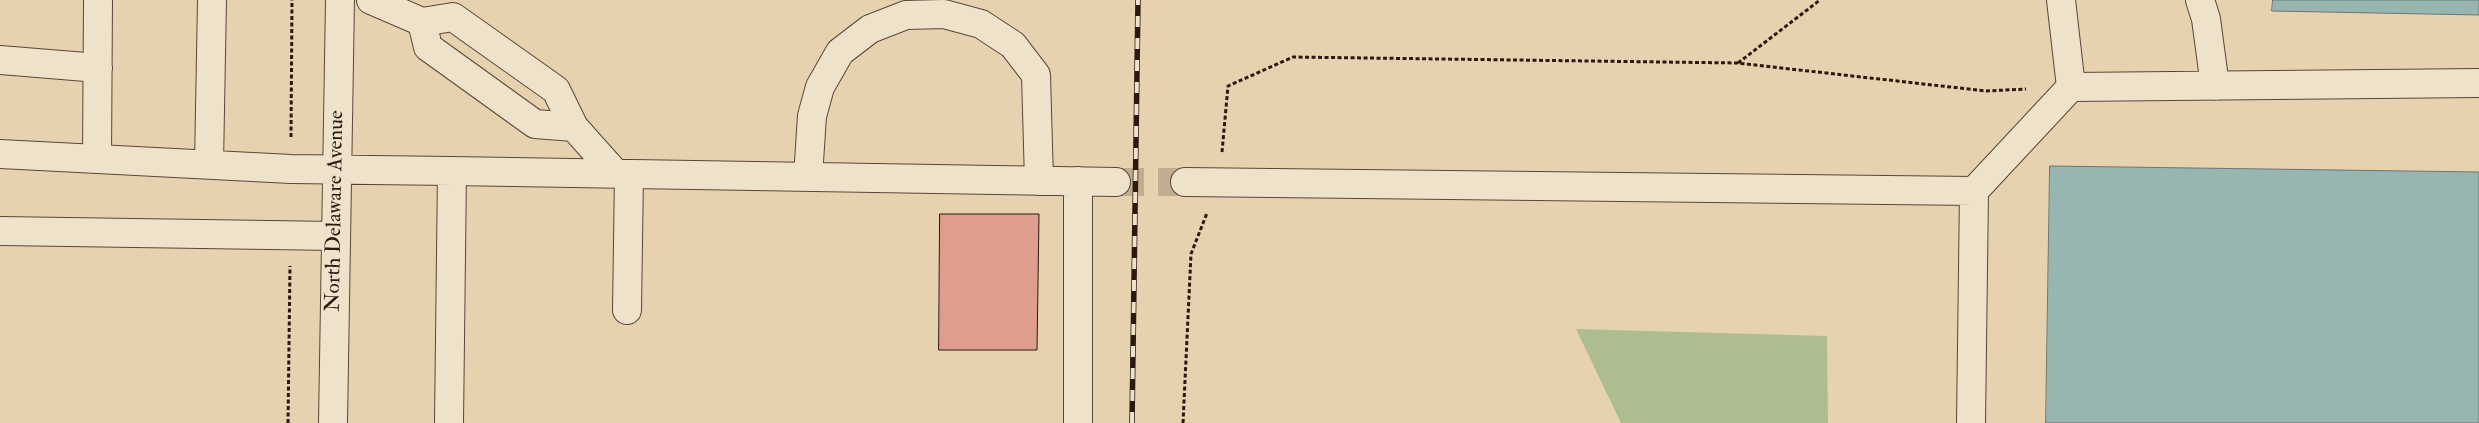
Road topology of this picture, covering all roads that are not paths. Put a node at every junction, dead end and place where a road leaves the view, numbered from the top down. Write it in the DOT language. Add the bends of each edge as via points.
graph roads {
  1 [pos="98,0"];
  2 [pos="212,0"];
  3 [pos="340,0"];
  4 [pos="371,0"];
  5 [pos="2061,0"];
  6 [pos="2200,0"];
  7 [pos="422,22"];
  8 [pos="0,60"];
  9 [pos="98,68"];
  10 [pos="2479,83"];
  11 [pos="2214,86"];
  12 [pos="2071,87"];
  13 [pos="574,127"];
  14 [pos="0,154"];
  15 [pos="97,159"];
  16 [pos="209,164"];
  17 [pos="337,169"];
  18 [pos="452,171"];
  19 [pos="622,174"];
  20 [pos="808,177"];
  21 [pos="1039,181"];
  22 [pos="1078,181"];
  23 [pos="1116,182"];
  24 [pos="1185,182"];
  25 [pos="1974,190"];
  26 [pos="0,231"];
  27 [pos="336,236"];
  28 [pos="627,310"];
  29 [pos="333,423"];
  30 [pos="449,423"];
  31 [pos="1078,423"];
  32 [pos="1971,423"];
  1 -- 9 [label="street"];
  2 -- 16 [label="street"];
  3 -- 17 [label="street, North Delaware Avenue"];
  4 -- 7 [label="street"];
  5 -- 12 [label="street"];
  6 -- 11 [label="street" via="2206,19"];
  7 -- 13 [label="street" via="428,47 535,124"];
  7 -- 13 [label="street" via="453,17 556,90"];
  8 -- 9 [label="street"];
  9 -- 15 [label="street"];
  10 -- 11 [label="street"];
  11 -- 12 [label="street"];
  12 -- 25 [label="street"];
  13 -- 19 [label="street"];
  14 -- 15 [label="street"];
  15 -- 16 [label="street"];
  16 -- 17 [label="street"];
  17 -- 18 [label="street"];
  17 -- 27 [label="street, North Delaware Avenue"];
  18 -- 19 [label="street"];
  18 -- 30 [label="street"];
  19 -- 20 [label="street"];
  19 -- 28 [label="street"];
  20 -- 21 [label="street"];
  20 -- 21 [label="street" via="812,116 820,87 840,52 870,29 906,15 944,14 981,24 1013,45 1036,75"];
  21 -- 22 [label="street"];
  22 -- 23 [label="street"];
  22 -- 31 [label="street"];
  24 -- 25 [label="street"];
  25 -- 32 [label="street"];
  26 -- 27 [label="street"];
  27 -- 29 [label="street, North Delaware Avenue"];
}
